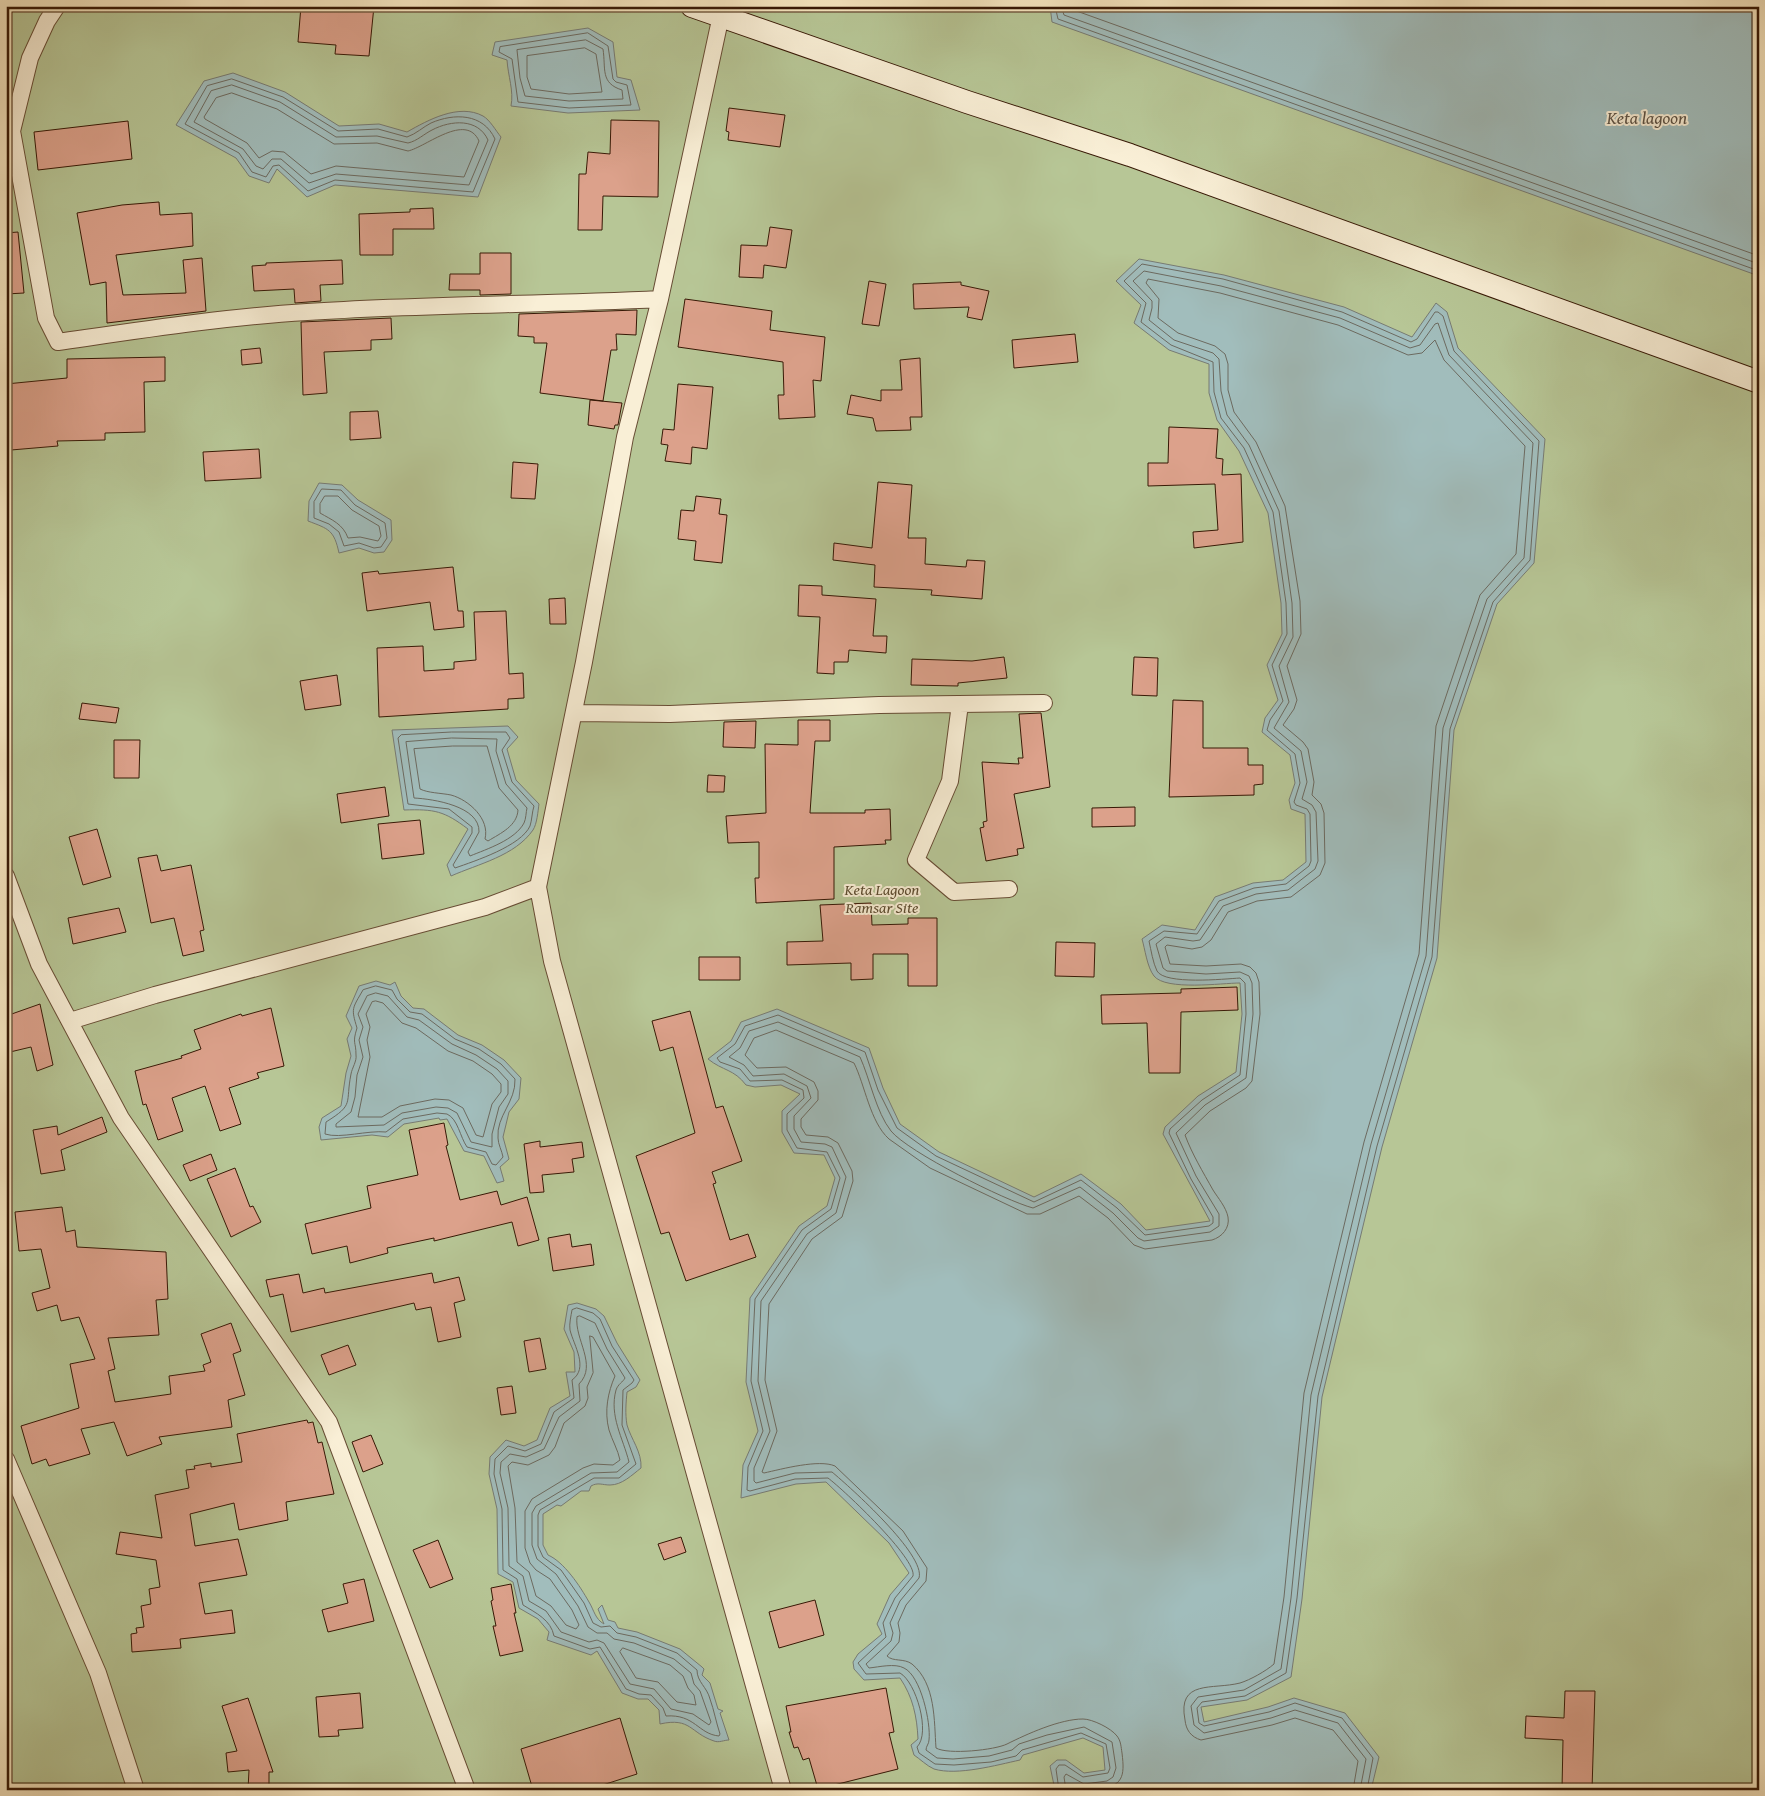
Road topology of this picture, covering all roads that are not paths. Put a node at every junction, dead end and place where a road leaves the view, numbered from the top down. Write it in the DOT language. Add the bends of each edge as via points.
graph roads {
  1 [pos="57,6"];
  2 [pos="692,6"];
  3 [pos="722,11"];
  4 [pos="660,299"];
  5 [pos="1759,382"];
  6 [pos="1044,703"];
  7 [pos="960,704"];
  8 [pos="574,713"];
  9 [pos="6,876"];
  10 [pos="538,887"];
  11 [pos="1010,889"];
  12 [pos="70,1021"];
  13 [pos="6,1459"];
  14 [pos="136,1790"];
  15 [pos="467,1790"];
  16 [pos="783,1790"];
  1 -- 4 [label="street" via="30,58 12,131 46,318 58,342 177,325 305,312"];
  2 -- 3 [label="main road"];
  3 -- 4 [label="street"];
  3 -- 5 [label="main road" via="967,102 1130,155"];
  4 -- 8 [label="street" via="625,437"];
  6 -- 7 [label="street"];
  7 -- 8 [label="street" via="670,714"];
  7 -- 11 [label="street" via="950,781 916,860 954,892"];
  8 -- 10 [label="street"];
  9 -- 12 [label="street" via="39,964"];
  10 -- 12 [label="street" via="485,906"];
  10 -- 16 [label="street" via="552,961"];
  12 -- 15 [label="street" via="121,1118 329,1422"];
  13 -- 14 [label="street" via="98,1673"];
}
